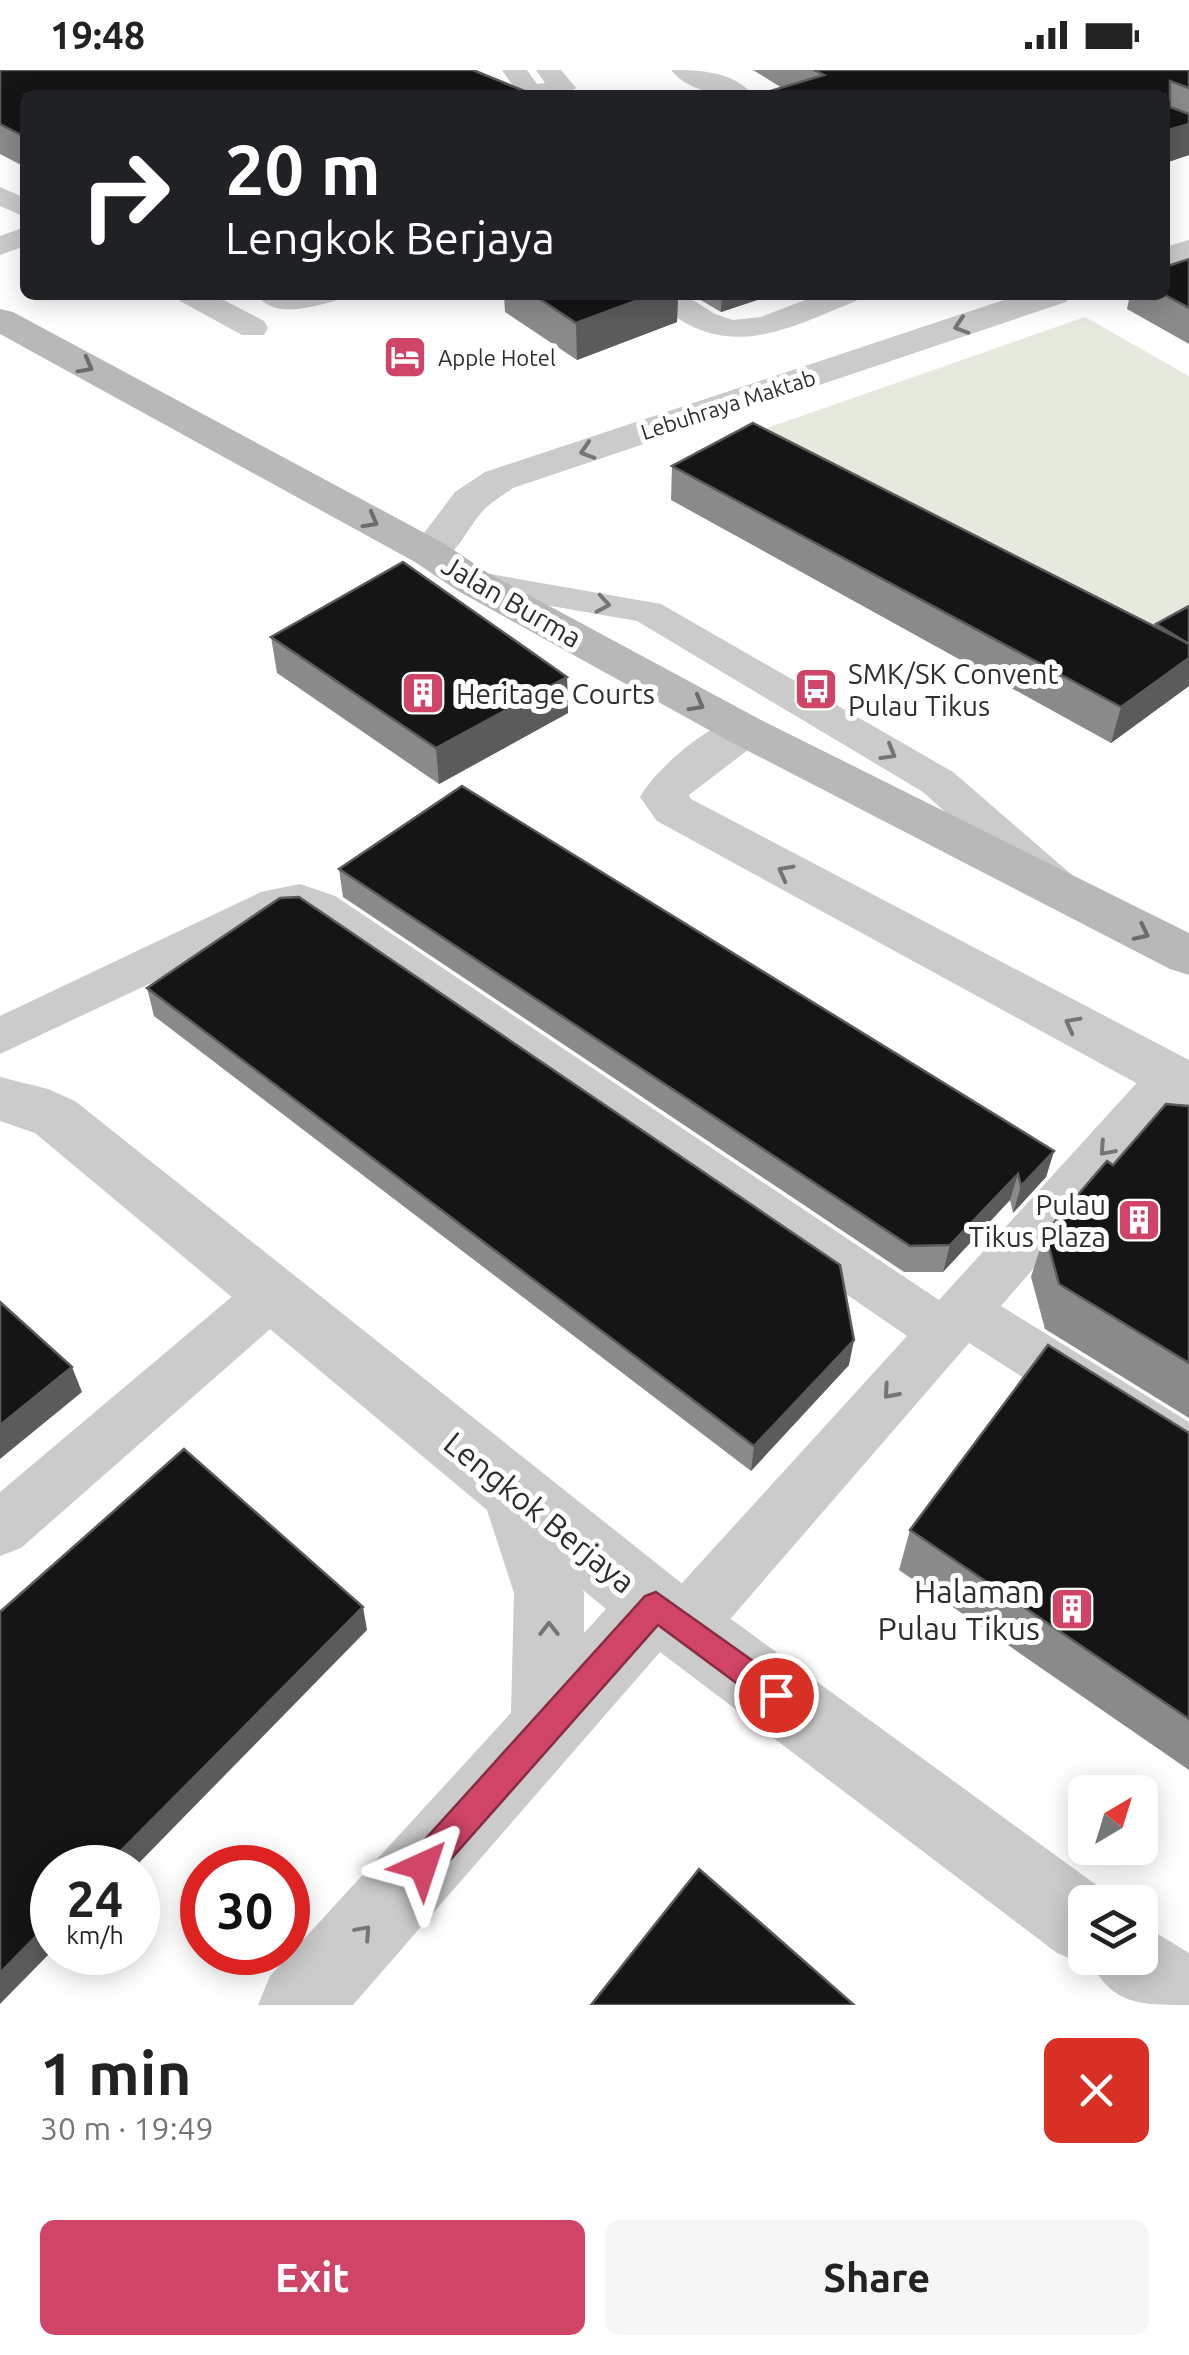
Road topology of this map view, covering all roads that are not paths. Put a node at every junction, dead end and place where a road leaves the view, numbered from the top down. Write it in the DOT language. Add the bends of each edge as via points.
graph roads {
  1 [pos="548,70"];
  2 [pos="685,70"];
  3 [pos="546,90"];
  4 [pos="727,90"];
  5 [pos="201,300"];
  6 [pos="672,300"];
  7 [pos="831,300"];
  8 [pos="1039,300"];
  9 [pos="0,320"];
  10 [pos="254,328"];
  11 [pos="430,553"];
  12 [pos="472,582"];
  13 [pos="744,730"];
  14 [pos="1070,899"];
  15 [pos="1189,956"];
  16 [pos="0,1036"];
  17 [pos="1180,1082"];
  18 [pos="0,1099"];
  19 [pos="273,1294"];
  20 [pos="952,1321"];
  21 [pos="1189,1453"];
  22 [pos="514,1490"];
  23 [pos="0,1529"];
  24 [pos="669,1616"];
  25 [pos="548,1726"];
  26 [pos="1068,1912"];
  27 [pos="299,2005"];
  1 -- 3 [label="lane" via="563,88"];
  2 -- 4 [label="street"];
  5 -- 10 [label="lane"];
  6 -- 7 [label="lane" via="734,329"];
  8 -- 11 [label="street, Lebuhraya Maktab, one-way" via="499,480 470,502"];
  9 -- 11 [label="main road, Jalan Burma, one-way"];
  11 -- 12 [label="main road, Jalan Burma"];
  12 -- 13 [label="main road, Jalan Burma, one-way"];
  12 -- 14 [label="lane, one-way" via="648,612 938,782"];
  13 -- 14 [label="main road, Jalan Burma"];
  17 -- 13 [label="street, one-way" via="674,810 664,796 672,785"];
  14 -- 15 [label="main road, Jalan Burma, one-way"];
  16 -- 20 [label="lane" via="277,903 300,899"];
  17 -- 20 [label="lane, one-way"];
  18 -- 19 [label="street, Lengkok Berjaya" via="54,1117"];
  19 -- 22 [label="street, Lengkok Berjaya"];
  19 -- 23 [label="lane"];
  20 -- 21 [label="lane"];
  20 -- 24 [label="lane, one-way"];
  22 -- 24 [label="street, Lengkok Berjaya"];
  25 -- 22 [label="street, one-way" via="549,1593"];
  24 -- 25 [label="street"];
  24 -- 26 [label="street, Lengkok Berjaya"];
  27 -- 25 [label="street, one-way"];
}
